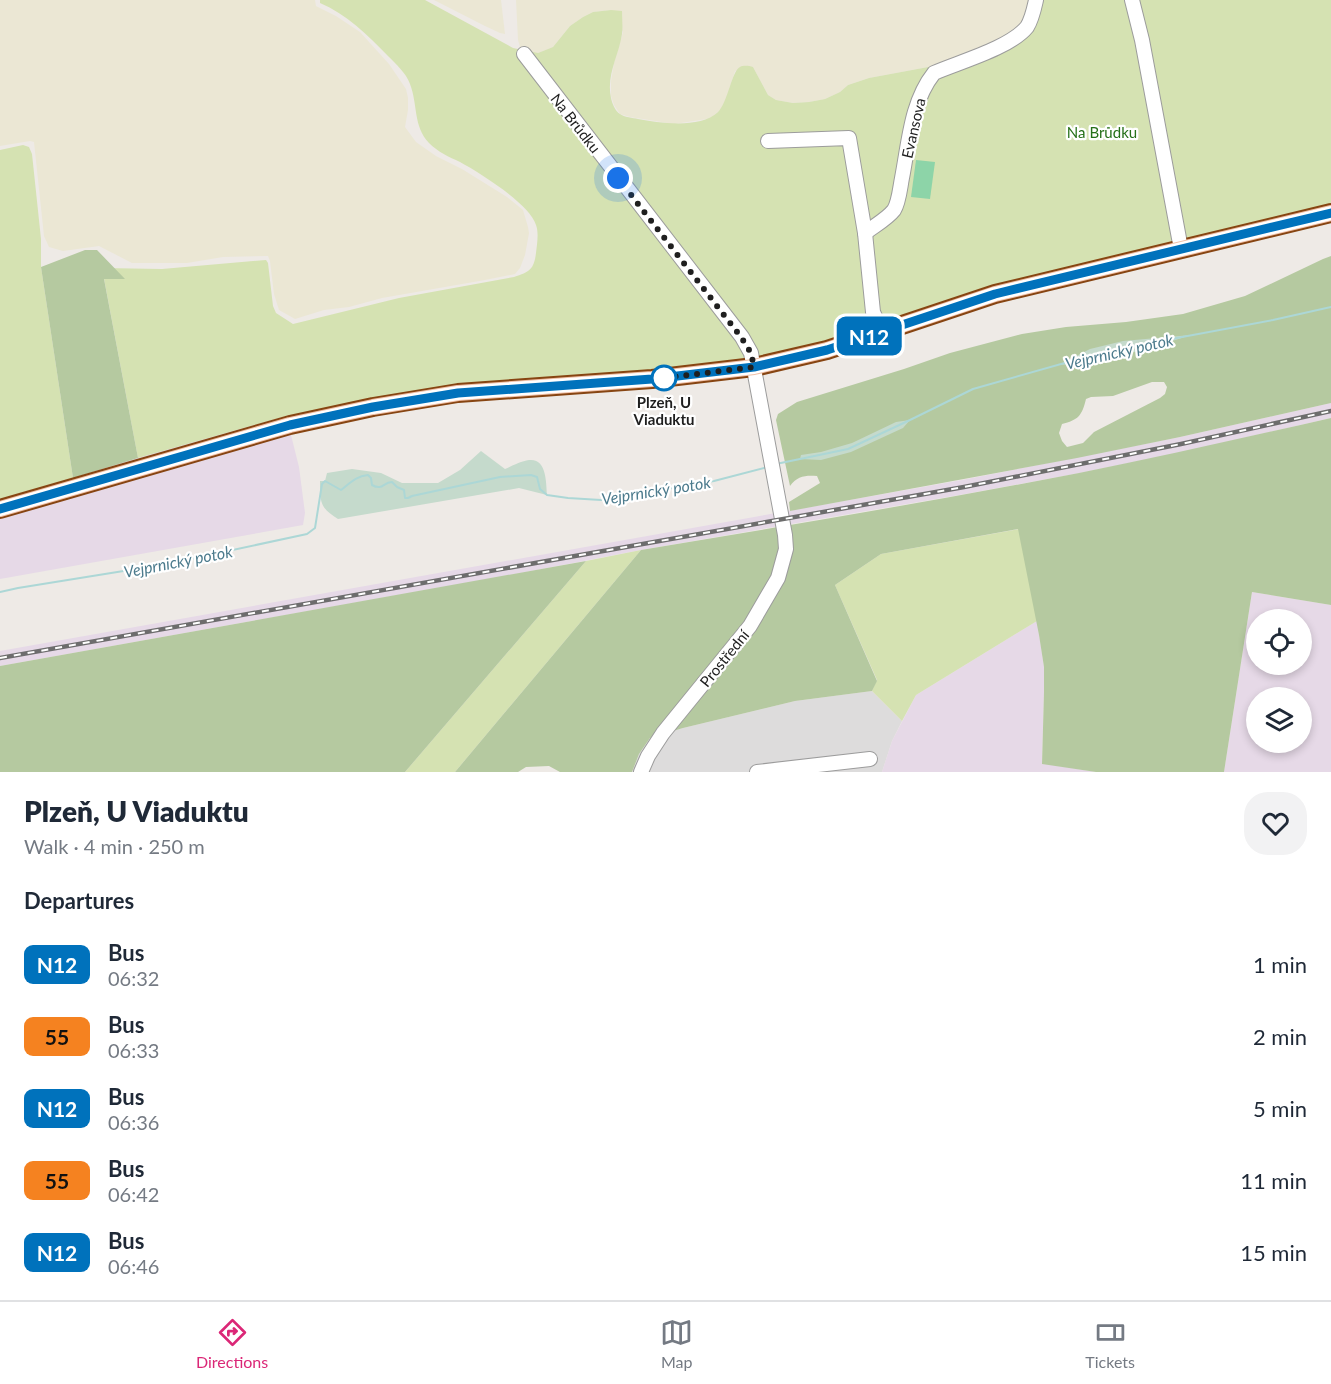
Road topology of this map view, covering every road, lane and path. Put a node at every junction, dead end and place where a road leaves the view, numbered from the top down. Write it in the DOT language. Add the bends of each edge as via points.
graph roads {
  1 [pos="1036,0"];
  2 [pos="1132,0"];
  3 [pos="524,54"];
  4 [pos="768,141"];
  5 [pos="1331,213"];
  6 [pos="865,233"];
  7 [pos="1181,249"];
  8 [pos="882,332"];
  9 [pos="754,367"];
  10 [pos="770,457"];
  11 [pos="0,509"];
  12 [pos="870,759"];
  13 [pos="641,772"];
  14 [pos="757,772"];
  1 -- 6 [label="street, Evansova" via="1027,26 1012,39 930,78 912,123 894,209"];
  2 -- 7 [label="street"];
  3 -- 9 [label="street, Na Brůdku" via="741,337"];
  4 -- 6 [label="street" via="849,138"];
  5 -- 7 [label="main road"];
  6 -- 8 [label="street" via="873,312"];
  7 -- 8 [label="main road" via="995,294"];
  8 -- 9 [label="main road"];
  9 -- 10 [label="street, Na Brůdku"];
  9 -- 11 [label="main road" via="652,379 458,393 362,409 290,425"];
  10 -- 13 [label="street, Prostřední" via="786,549 778,578 750,626 663,734"];
  12 -- 14 [label="street"];
}
